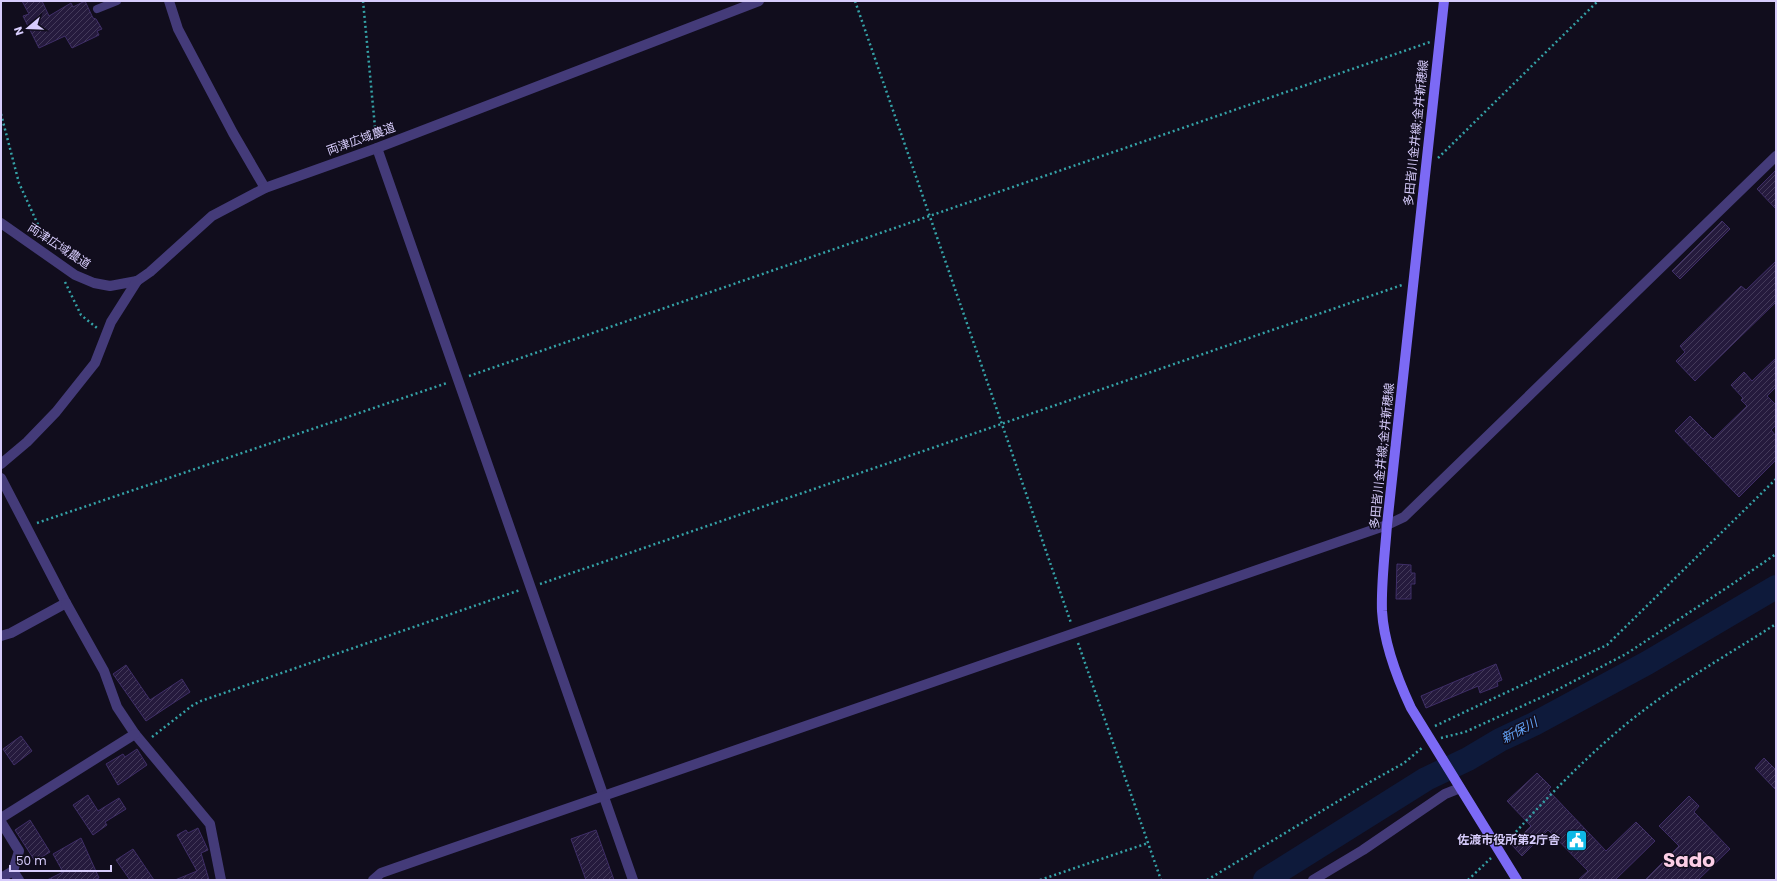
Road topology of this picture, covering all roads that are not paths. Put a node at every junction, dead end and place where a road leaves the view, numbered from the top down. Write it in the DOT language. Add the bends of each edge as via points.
graph roads {
  1 [pos="117,1"];
  2 [pos="169,1"];
  3 [pos="759,1"];
  4 [pos="1444,1"];
  5 [pos="97,9"];
  6 [pos="377,148"];
  7 [pos="1776,156"];
  8 [pos="265,188"];
  9 [pos="1,223"];
  10 [pos="137,281"];
  11 [pos="1,464"];
  12 [pos="1,478"];
  13 [pos="1387,525"];
  14 [pos="66,603"];
  15 [pos="1,636"];
  16 [pos="135,734"];
  17 [pos="1460,788"];
  18 [pos="604,795"];
  19 [pos="1,818"];
  20 [pos="1,822"];
  21 [pos="16,876"];
  22 [pos="1,878"];
  23 [pos="221,880"];
  24 [pos="373,880"];
  25 [pos="633,880"];
  26 [pos="1313,880"];
  27 [pos="1517,880"];
  1 -- 5 [label="lane"];
  2 -- 8 [label="street" via="178,29"];
  3 -- 6 [label="street, 両津広域農道"];
  4 -- 13 [label="main road, 多田皆川金井線;金井新穂線"];
  6 -- 8 [label="street, 両津広域農道"];
  6 -- 18 [label="street"];
  7 -- 13 [label="street" via="1404,517"];
  8 -- 10 [label="street, 両津広域農道" via="212,216"];
  9 -- 10 [label="street, 両津広域農道" via="75,275 110,286"];
  10 -- 11 [label="street" via="111,322 95,363 56,412"];
  12 -- 14 [label="street"];
  13 -- 17 [label="main road, 多田皆川金井線;金井新穂線" via="1382,611 1385,635 1400,684 1411,708"];
  13 -- 18 [label="street"];
  14 -- 15 [label="street"];
  14 -- 16 [label="street" via="104,671 117,708"];
  16 -- 19 [label="street"];
  16 -- 23 [label="street" via="210,824"];
  17 -- 26 [label="street" via="1446,794"];
  17 -- 27 [label="main road, 多田皆川金井線;金井新穂線"];
  18 -- 24 [label="street" via="421,859 381,874"];
  18 -- 25 [label="street"];
  20 -- 21 [label="street" via="19,851"];
  21 -- 22 [label="street"];
}
